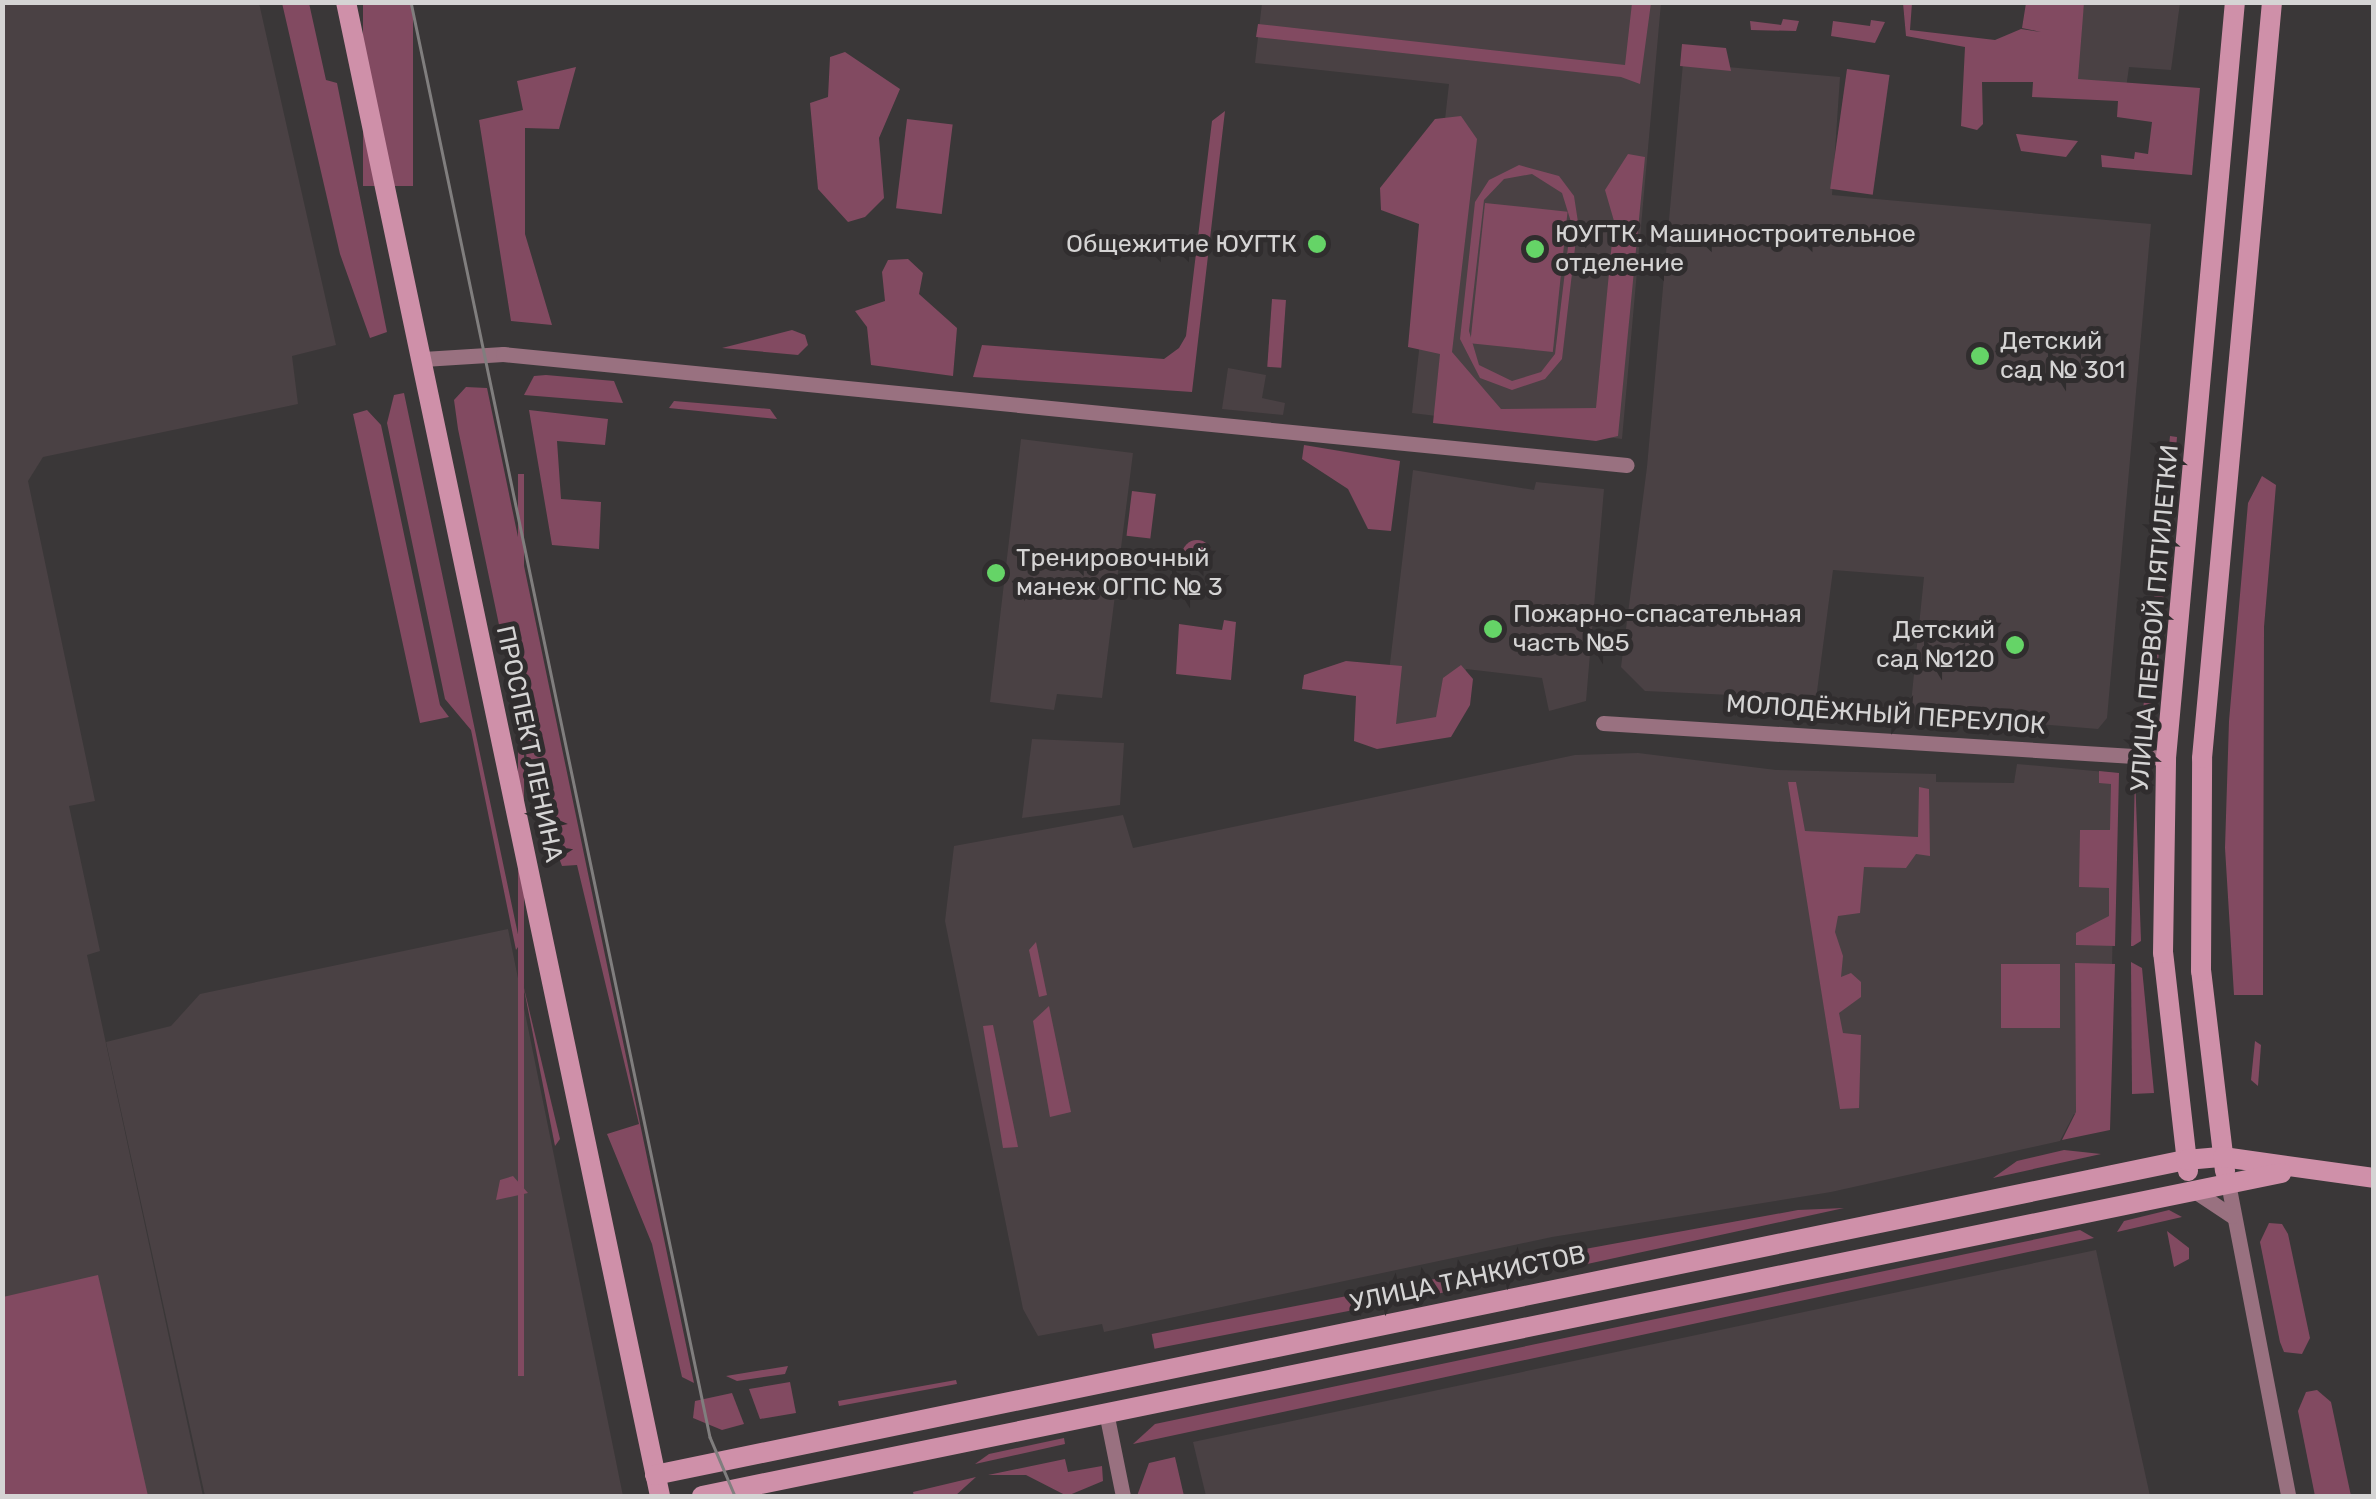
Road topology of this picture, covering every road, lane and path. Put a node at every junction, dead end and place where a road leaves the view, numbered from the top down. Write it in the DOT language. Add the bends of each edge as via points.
graph roads {
  1 [pos="346,2"];
  2 [pos="2236,2"];
  3 [pos="2272,2"];
  4 [pos="423,359"];
  5 [pos="1627,465"];
  6 [pos="1603,723"];
  7 [pos="2166,758"];
  8 [pos="2223,1157"];
  9 [pos="2186,1160"];
  10 [pos="2293,1172"];
  11 [pos="2374,1178"];
  12 [pos="2228,1182"];
  13 [pos="2193,1190"];
  14 [pos="2232,1216"];
  15 [pos="1099,1383"];
  16 [pos="1106,1412"];
  17 [pos="655,1475"];
  18 [pos="660,1496"];
  19 [pos="702,1496"];
  20 [pos="1123,1496"];
  21 [pos="2288,1496"];
  1 -- 4 [label="main road, ПРОСПЕКТ ЛЕНИНА"];
  2 -- 7 [label="main road, УЛИЦА ПЕРВОЙ ПЯТИЛЕТКИ"];
  3 -- 8 [label="main road" via="2202,758 2201,970"];
  4 -- 5 [label="street" via="503,354"];
  4 -- 17 [label="main road, ПРОСПЕКТ ЛЕНИНА"];
  6 -- 7 [label="street, МОЛОДЁЖНЫЙ ПЕРЕУЛОК"];
  7 -- 9 [label="main road, УЛИЦА ПЕРВОЙ ПЯТИЛЕТКИ" via="2164,953"];
  8 -- 9 [label="main road, УЛИЦА ТАНКИСТОВ"];
  8 -- 10 [label="main road, УЛИЦА ТАНКИСТОВ"];
  8 -- 12 [label="main road"];
  9 -- 13 [label="main road, УЛИЦА ПЕРВОЙ ПЯТИЛЕТКИ"];
  9 -- 15 [label="main road, УЛИЦА ТАНКИСТОВ"];
  10 -- 11 [label="main road, УЛИЦА ТАНКИСТОВ"];
  10 -- 12 [label="main road, УЛИЦА ТАНКИСТОВ"];
  12 -- 13 [label="main road, УЛИЦА ТАНКИСТОВ"];
  12 -- 14 [label="street"];
  13 -- 14 [label="street"];
  13 -- 16 [label="main road, УЛИЦА ТАНКИСТОВ"];
  14 -- 21 [label="street"];
  15 -- 16 [label="main road"];
  15 -- 17 [label="main road, УЛИЦА ТАНКИСТОВ"];
  16 -- 19 [label="main road, УЛИЦА ТАНКИСТОВ"];
  16 -- 20 [label="street"];
  17 -- 18 [label="main road, ПРОСПЕКТ ЛЕНИНА"];
}
